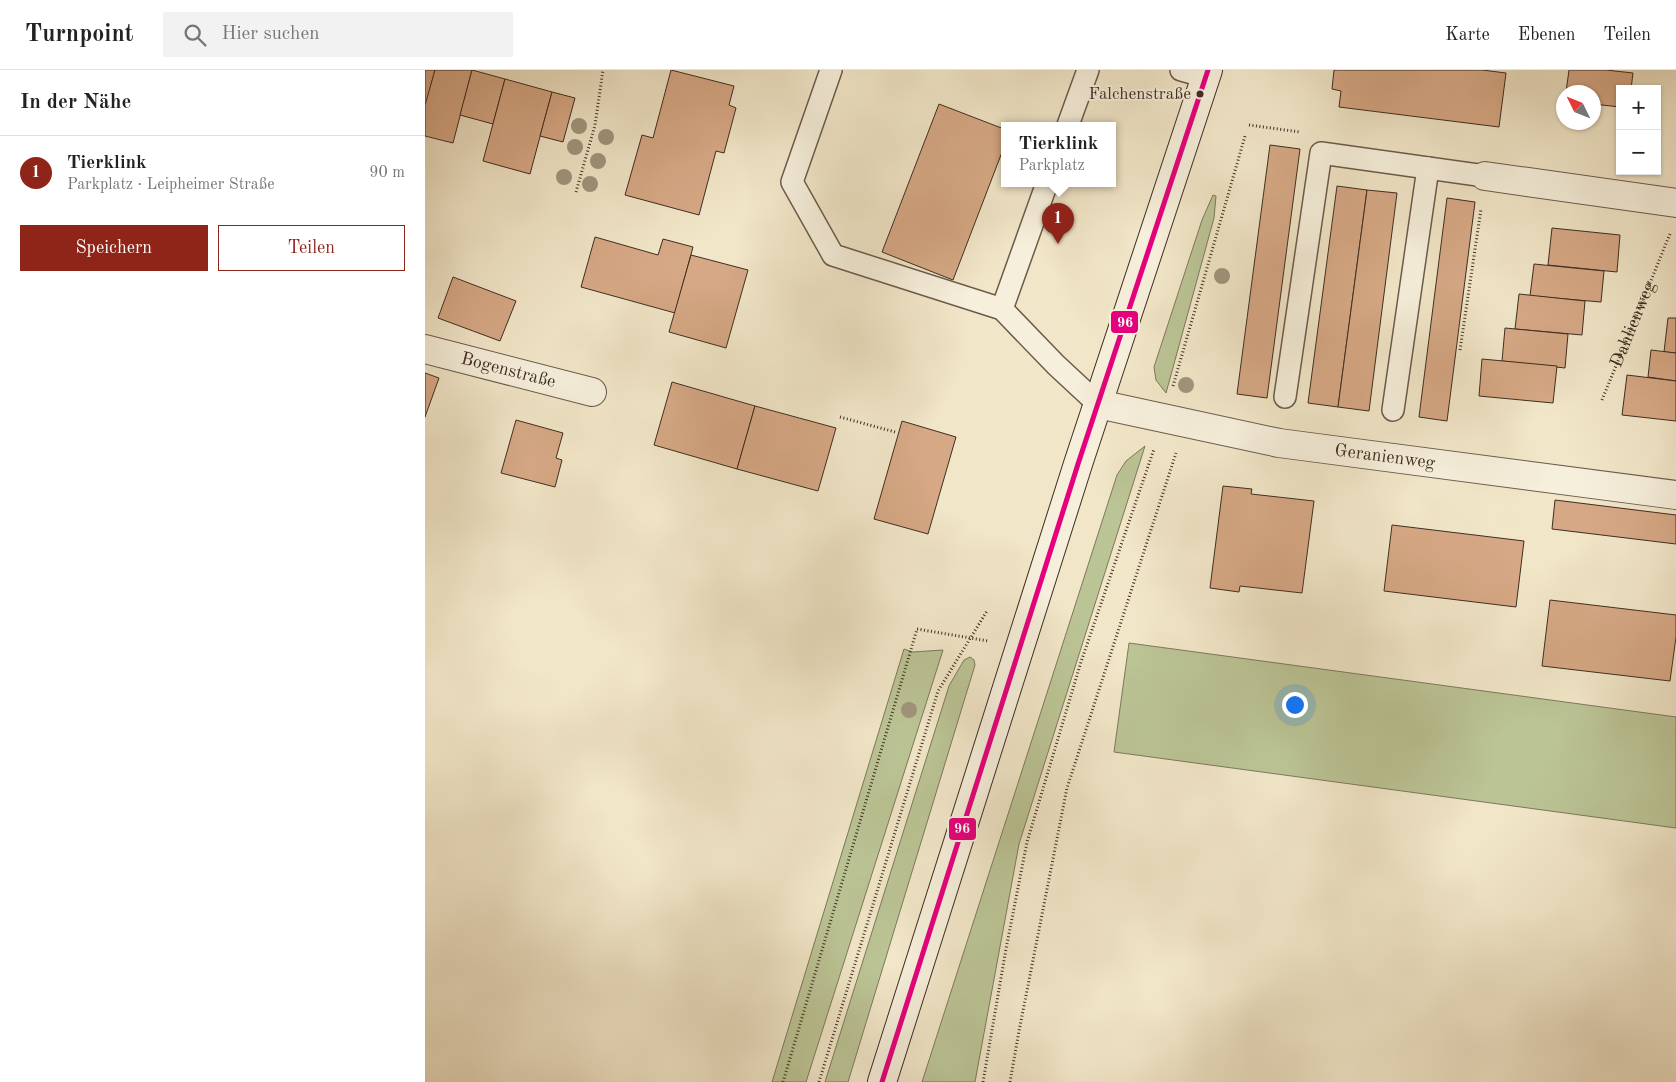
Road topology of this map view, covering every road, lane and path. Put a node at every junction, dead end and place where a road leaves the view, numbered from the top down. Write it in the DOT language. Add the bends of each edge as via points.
graph roads {
  1 [pos="831,70"];
  2 [pos="1088,70"];
  3 [pos="603,71"];
  4 [pos="1198,72"];
  5 [pos="1069,122"];
  6 [pos="1249,125"];
  7 [pos="1301,133"];
  8 [pos="1245,136"];
  9 [pos="1428,168"];
  10 [pos="1485,176"];
  11 [pos="576,192"];
  12 [pos="1048,194"];
  13 [pos="1674,215"];
  14 [pos="1002,309"];
  15 [pos="425,348"];
  16 [pos="1460,350"];
  17 [pos="1173,386"];
  18 [pos="592,392"];
  19 [pos="1285,397"];
  20 [pos="1602,400"];
  21 [pos="1098,404"];
  22 [pos="1393,410"];
  23 [pos="840,417"];
  24 [pos="1185,424"];
  25 [pos="895,432"];
  26 [pos="1156,442"];
  27 [pos="1676,495"];
  28 [pos="987,611"];
  29 [pos="970,638"];
  30 [pos="1021,647"];
  31 [pos="783,1082"];
  32 [pos="819,1082"];
  33 [pos="883,1082"];
  34 [pos="983,1082"];
  35 [pos="1010,1082"];
  1 -- 14 [label="lane" via="792,182 833,255"];
  2 -- 5 [label="lane"];
  3 -- 11 [label="path" via="595,125"];
  4 -- 21 [label="main road"];
  6 -- 7 [label="path"];
  8 -- 17 [label="path"];
  9 -- 10 [label="lane"];
  9 -- 19 [label="lane" via="1321,154"];
  9 -- 22 [label="lane"];
  10 -- 13 [label="main road"];
  10 -- 16 [label="path"];
  12 -- 14 [label="lane"];
  13 -- 20 [label="path, Dahlienweg"];
  14 -- 21 [label="lane"];
  15 -- 18 [label="main road, Bogenstraße"];
  21 -- 24 [label="main road, Geranienweg"];
  21 -- 30 [label="main road"];
  23 -- 25 [label="path"];
  24 -- 27 [label="main road, Geranienweg" via="1279,442"];
  24 -- 35 [label="path" via="1067,788"];
  26 -- 34 [label="path" via="1081,662 1027,842"];
  28 -- 29 [label="path"];
  29 -- 30 [label="path"];
  29 -- 31 [label="path" via="917,629"];
  29 -- 32 [label="path" via="938,692"];
  30 -- 33 [label="main road"];
}
